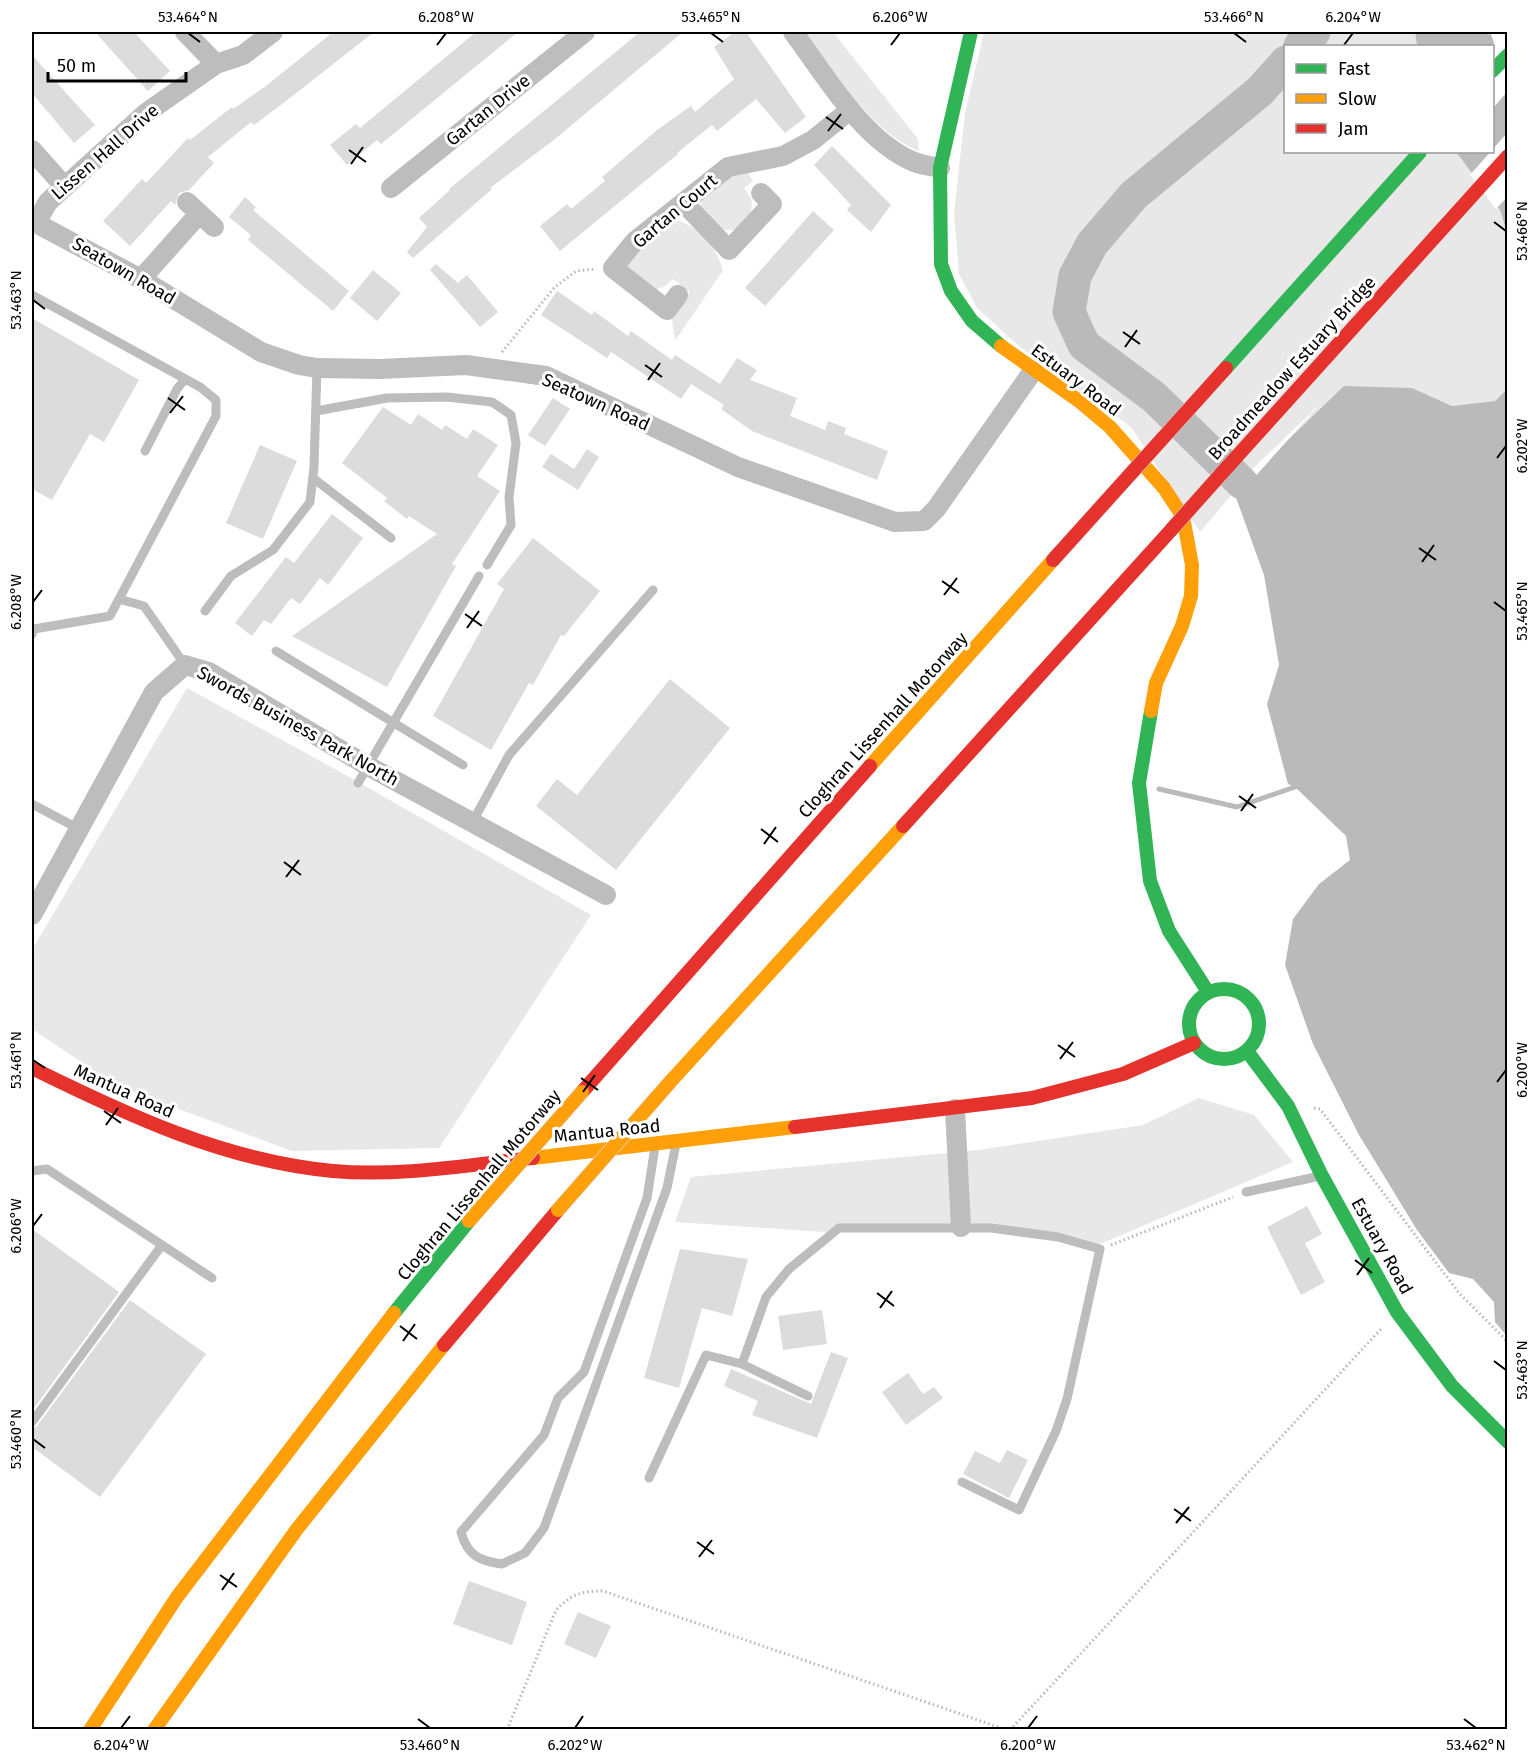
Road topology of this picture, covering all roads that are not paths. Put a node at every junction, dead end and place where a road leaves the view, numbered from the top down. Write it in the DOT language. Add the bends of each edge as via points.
graph roads {
  1 [pos="185,32"];
  2 [pos="273,32"];
  3 [pos="585,32"];
  4 [pos="793,32"];
  5 [pos="971,32"];
  6 [pos="1508,55"];
  7 [pos="216,64"];
  8 [pos="1494,69"];
  9 [pos="850,110"];
  10 [pos="32,150"];
  11 [pos="1419,153"];
  12 [pos="1508,156"];
  13 [pos="940,168"];
  14 [pos="64,186"];
  15 [pos="391,188"];
  16 [pos="761,193"];
  17 [pos="684,203"];
  18 [pos="200,214"];
  19 [pos="34,222"];
  20 [pos="141,279"];
  21 [pos="32,294"];
  22 [pos="678,295"];
  23 [pos="317,368"];
  24 [pos="1033,371"];
  25 [pos="185,379"];
  26 [pos="316,411"];
  27 [pos="145,451"];
  28 [pos="313,478"];
  29 [pos="391,538"];
  30 [pos="486,565"];
  31 [pos="479,576"];
  32 [pos="653,590"];
  33 [pos="119,599"];
  34 [pos="205,610"];
  35 [pos="32,634"];
  36 [pos="276,651"];
  37 [pos="185,665"];
  38 [pos="394,723"];
  39 [pos="463,765"];
  40 [pos="368,766"];
  41 [pos="358,783"];
  42 [pos="32,804"];
  43 [pos="472,823"];
  44 [pos="78,829"];
  45 [pos="606,895"];
  46 [pos="32,915"];
  47 [pos="1209,992"];
  48 [pos="1194,1043"];
  49 [pos="1247,1051"];
  50 [pos="32,1068"];
  51 [pos="955,1109"];
  52 [pos="676,1142"];
  53 [pos="656,1144"];
  54 [pos="32,1171"];
  55 [pos="1322,1176"];
  56 [pos="1246,1192"];
  57 [pos="961,1227"];
  58 [pos="162,1245"];
  59 [pos="212,1278"];
  60 [pos="742,1364"];
  61 [pos="808,1396"];
  62 [pos="32,1422"];
  63 [pos="1508,1442"];
  64 [pos="649,1479"];
  65 [pos="962,1482"];
  66 [pos="90,1730"];
  67 [pos="154,1730"];
  1 -- 7 [label="street"];
  2 -- 7 [label="street, Lissen Hall Drive" via="243,55"];
  3 -- 15 [label="street, Gartan Drive"];
  4 -- 9 [label="street"];
  5 -- 13 [label="main road, Estuary Road"];
  6 -- 8 [label="main road"];
  7 -- 14 [label="street, Lissen Hall Drive" via="146,113"];
  9 -- 13 [label="street" via="883,142 912,161"];
  9 -- 17 [label="street, Gartan Court" via="813,140 783,156 728,167"];
  10 -- 14 [label="street"];
  11 -- 66 [label="main road, Cloghran Lissenhall Motorway, bridge" via="1053,560 469,1221 367,1347 177,1597"];
  12 -- 67 [label="main road, Broadmeadow Estuary Bridge, bridge" via="671,1080 558,1210 316,1503 198,1662"];
  13 -- 24 [label="main road, Estuary Road" via="941,264 951,291 972,321"];
  14 -- 19 [label="street, Lissen Hall Drive"];
  16 -- 17 [label="street" via="772,204 729,250"];
  17 -- 22 [label="street, Gartan Court" via="635,241 613,268 667,310"];
  18 -- 20 [label="street"];
  19 -- 20 [label="street, Seatown Road"];
  20 -- 23 [label="street, Seatown Road" via="261,352"];
  21 -- 25 [label="lane"];
  23 -- 24 [label="street, Seatown Road" via="466,365 546,376 738,467 895,522 924,521 936,509"];
  23 -- 26 [label="lane"];
  24 -- 47 [label="main road, Estuary Road" via="1110,427 1158,480 1183,518 1192,565 1191,596 1156,683 1139,783 1150,881 1169,931"];
  25 -- 27 [label="lane"];
  25 -- 33 [label="lane" via="216,400 216,416"];
  26 -- 28 [label="lane"];
  26 -- 30 [label="lane" via="387,398 447,397 492,402 511,415 516,443 509,497 511,525"];
  28 -- 29 [label="lane"];
  28 -- 34 [label="lane" via="310,502 273,550 231,576"];
  31 -- 38 [label="lane"];
  32 -- 43 [label="lane" via="509,755"];
  33 -- 35 [label="lane" via="110,616 34,629"];
  33 -- 37 [label="lane" via="144,606"];
  36 -- 38 [label="lane"];
  37 -- 40 [label="street, Swords Business Park North" via="208,672"];
  37 -- 44 [label="street, Swords Business Park North" via="154,692"];
  38 -- 39 [label="lane"];
  38 -- 40 [label="lane"];
  40 -- 41 [label="lane"];
  40 -- 43 [label="street, Swords Business Park North"];
  42 -- 44 [label="lane"];
  43 -- 45 [label="street, Swords Business Park North"];
  44 -- 46 [label="street, Swords Business Park North"];
  47 -- 48 [label="main road" via="1192,1008 1189,1031"];
  47 -- 49 [label="main road" via="1231,989 1241,993 1256,1010 1258,1032"];
  48 -- 49 [label="main road" via="1212,1058 1236,1057"];
  48 -- 51 [label="main road, Mantua Road" via="1123,1074 1032,1098"];
  49 -- 55 [label="main road, Estuary Road" via="1288,1106"];
  50 -- 53 [label="main road, Mantua Road" via="167,1131 235,1152 333,1171 405,1172"];
  51 -- 52 [label="main road, Mantua Road"];
  51 -- 57 [label="street"];
  52 -- 53 [label="main road, Mantua Road"];
  52 -- 53 [label="lane" via="667,1188 544,1528 525,1553 502,1564 474,1557 461,1532 544,1435 558,1398 584,1372 647,1198"];
  54 -- 58 [label="lane" via="47,1169"];
  55 -- 56 [label="lane"];
  55 -- 63 [label="main road, Estuary Road" via="1397,1312 1452,1386"];
  57 -- 60 [label="lane" via="840,1228 789,1269 766,1297"];
  57 -- 65 [label="lane" via="1058,1237 1100,1250 1067,1399 1018,1510"];
  58 -- 59 [label="lane"];
  58 -- 62 [label="lane"];
  60 -- 61 [label="lane"];
  60 -- 64 [label="lane" via="706,1355"];
}
